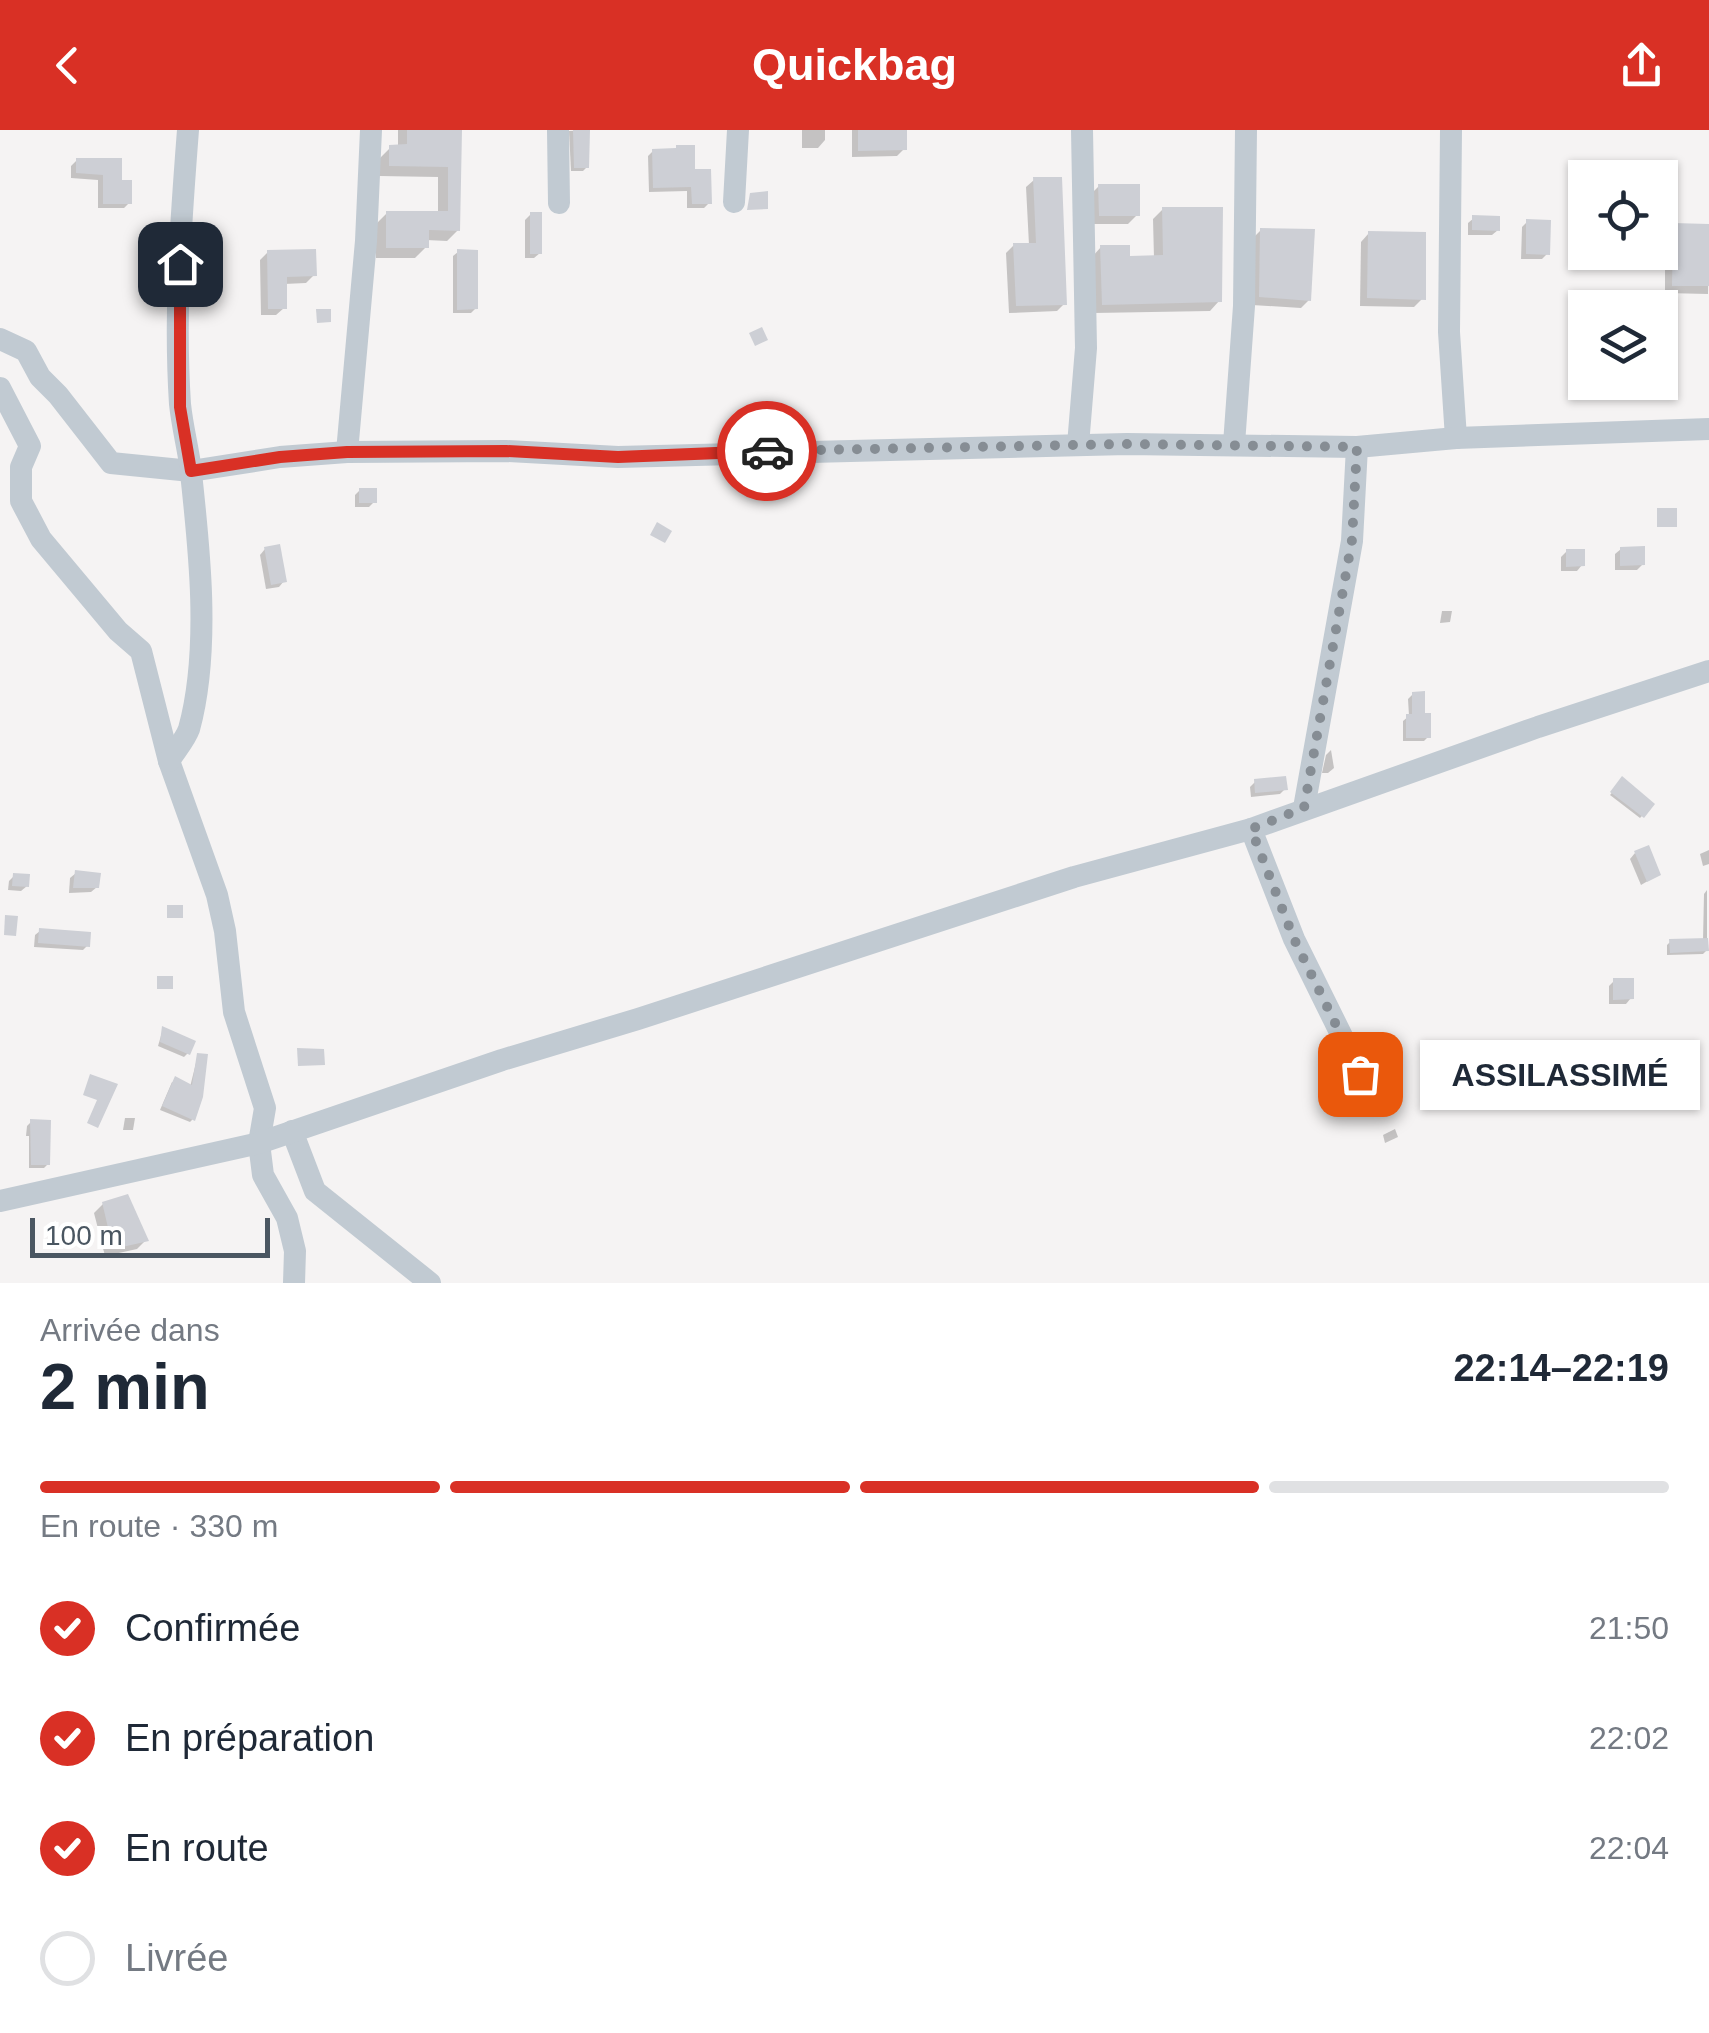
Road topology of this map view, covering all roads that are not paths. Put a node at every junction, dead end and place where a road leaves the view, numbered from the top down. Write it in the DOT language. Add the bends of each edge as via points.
graph roads {
  1 [pos="188,130"];
  2 [pos="371,130"];
  3 [pos="558,130"];
  4 [pos="738,130"];
  5 [pos="1082,130"];
  6 [pos="1246,130"];
  7 [pos="1451,130"];
  8 [pos="559,202"];
  9 [pos="734,202"];
  10 [pos="0,339"];
  11 [pos="0,388"];
  12 [pos="1709,429"];
  13 [pos="1456,438"];
  14 [pos="1234,444"];
  15 [pos="1078,445"];
  16 [pos="1357,447"];
  17 [pos="347,452"];
  18 [pos="191,471"];
  19 [pos="10,503"];
  20 [pos="1709,671"];
  21 [pos="169,761"];
  22 [pos="1304,808"];
  23 [pos="1251,829"];
  24 [pos="1373,1099"];
  25 [pos="292,1131"];
  26 [pos="259,1143"];
  27 [pos="0,1201"];
  28 [pos="294,1283"];
  29 [pos="430,1283"];
  1 -- 18 [label="street" via="179,354"];
  2 -- 17 [label="street"];
  3 -- 8 [label="street"];
  4 -- 9 [label="street"];
  5 -- 15 [label="street" via="1086,348"];
  6 -- 14 [label="street"];
  7 -- 13 [label="street" via="1449,332"];
  10 -- 18 [label="street" via="26,351 40,378 111,464"];
  11 -- 19 [label="street" via="30,446"];
  12 -- 13 [label="street"];
  13 -- 16 [label="street"];
  14 -- 15 [label="street"];
  14 -- 16 [label="street"];
  15 -- 17 [label="street" via="618,457"];
  16 -- 22 [label="street" via="1352,540"];
  17 -- 18 [label="street"];
  18 -- 21 [label="street" via="200,659 188,732"];
  19 -- 21 [label="street" via="141,651"];
  20 -- 22 [label="street"];
  21 -- 26 [label="street" via="226,931 234,1012 265,1108"];
  22 -- 23 [label="street"];
  23 -- 24 [label="street" via="1294,939"];
  23 -- 25 [label="street" via="1074,876"];
  25 -- 26 [label="street"];
  25 -- 29 [label="street" via="315,1192"];
  26 -- 27 [label="street"];
  26 -- 28 [label="street" via="263,1175 291,1234"];
}
